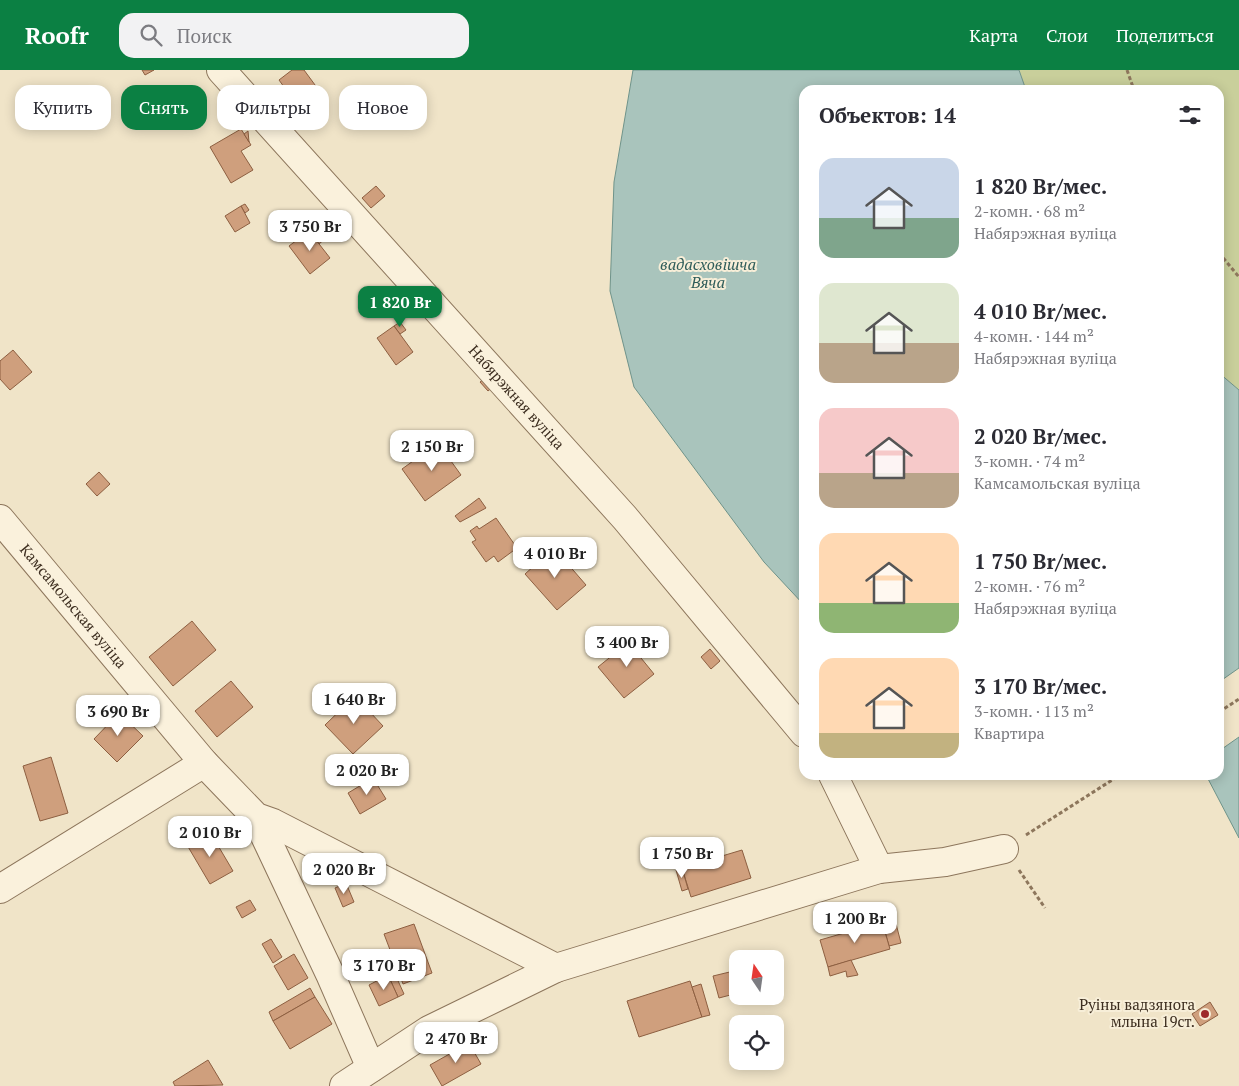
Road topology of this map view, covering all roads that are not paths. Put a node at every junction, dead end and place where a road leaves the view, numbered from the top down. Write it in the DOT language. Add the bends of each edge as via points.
graph roads {
  1 [pos="221,70"];
  2 [pos="0,519"];
  3 [pos="799,727"];
  4 [pos="204,763"];
  5 [pos="835,780"];
  6 [pos="256,817"];
  7 [pos="1004,849"];
  8 [pos="879,869"];
  9 [pos="0,889"];
  10 [pos="556,968"];
  11 [pos="371,1068"];
  12 [pos="344,1086"];
  1 -- 3 [label="street, Набярэжная вуліца" via="625,518"];
  2 -- 4 [label="street, Камсамольская вуліца"];
  4 -- 6 [label="street, Камсамольская вуліца"];
  4 -- 9 [label="street"];
  5 -- 8 [label="street"];
  6 -- 10 [label="street"];
  6 -- 11 [label="street"];
  7 -- 8 [label="street" via="945,862"];
  8 -- 10 [label="street"];
  10 -- 11 [label="street" via="429,1030"];
  11 -- 12 [label="street"];
}
